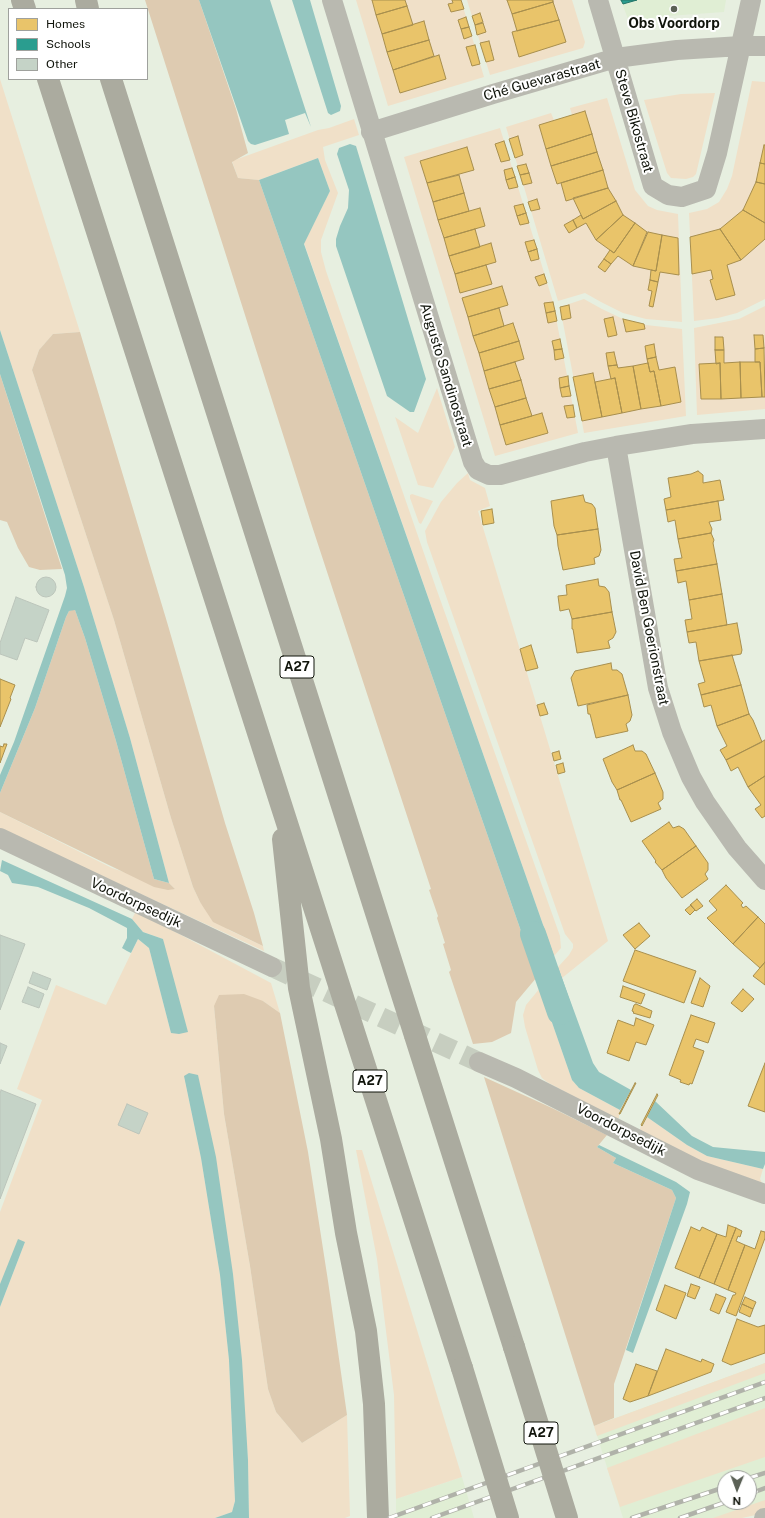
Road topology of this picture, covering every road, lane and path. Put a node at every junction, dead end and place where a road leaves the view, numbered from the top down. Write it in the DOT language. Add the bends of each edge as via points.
graph roads {
  1 [pos="332,0"];
  2 [pos="598,0"];
  3 [pos="750,0"];
  4 [pos="741,46"];
  5 [pos="765,46"];
  6 [pos="616,58"];
  7 [pos="48,80"];
  8 [pos="111,80"];
  9 [pos="371,132"];
  10 [pos="765,429"];
  11 [pos="616,446"];
  12 [pos="278,794"];
  13 [pos="0,838"];
  14 [pos="765,880"];
  15 [pos="272,967"];
  16 [pos="479,1062"];
  17 [pos="765,1194"];
  18 [pos="378,1518"];
  19 [pos="508,1518"];
  20 [pos="567,1518"];
  1 -- 9 [label="street, Augusto Sandinostraat"];
  2 -- 6 [label="street, Steve Bikostraat"];
  3 -- 4 [label="street, Steve Bikostraat"];
  4 -- 5 [label="street, Ché Guevarastraat"];
  4 -- 6 [label="street, Ché Guevarastraat" via="677,50"];
  4 -- 6 [label="street, Steve Bikostraat" via="717,153 706,189 682,197 668,195 653,186"];
  6 -- 9 [label="street, Ché Guevarastraat"];
  7 -- 12 [label="highway, A27"];
  8 -- 20 [label="highway, A27, bridge"];
  9 -- 11 [label="street, Augusto Sandinostraat" via="473,462 478,470 489,475 500,475"];
  10 -- 11 [label="street, Augusto Sandinostraat" via="692,434"];
  11 -- 14 [label="street, David Ben Goerionstraat" via="658,688 672,732 705,802 737,848"];
  12 -- 18 [label="highway, A27" via="298,988 330,1139 366,1331 374,1404"];
  12 -- 19 [label="highway, A27, bridge"];
  13 -- 15 [label="street, Voordorpsedijk"];
  16 -- 17 [label="street, Voordorpsedijk" via="516,1078 698,1170"];
}
